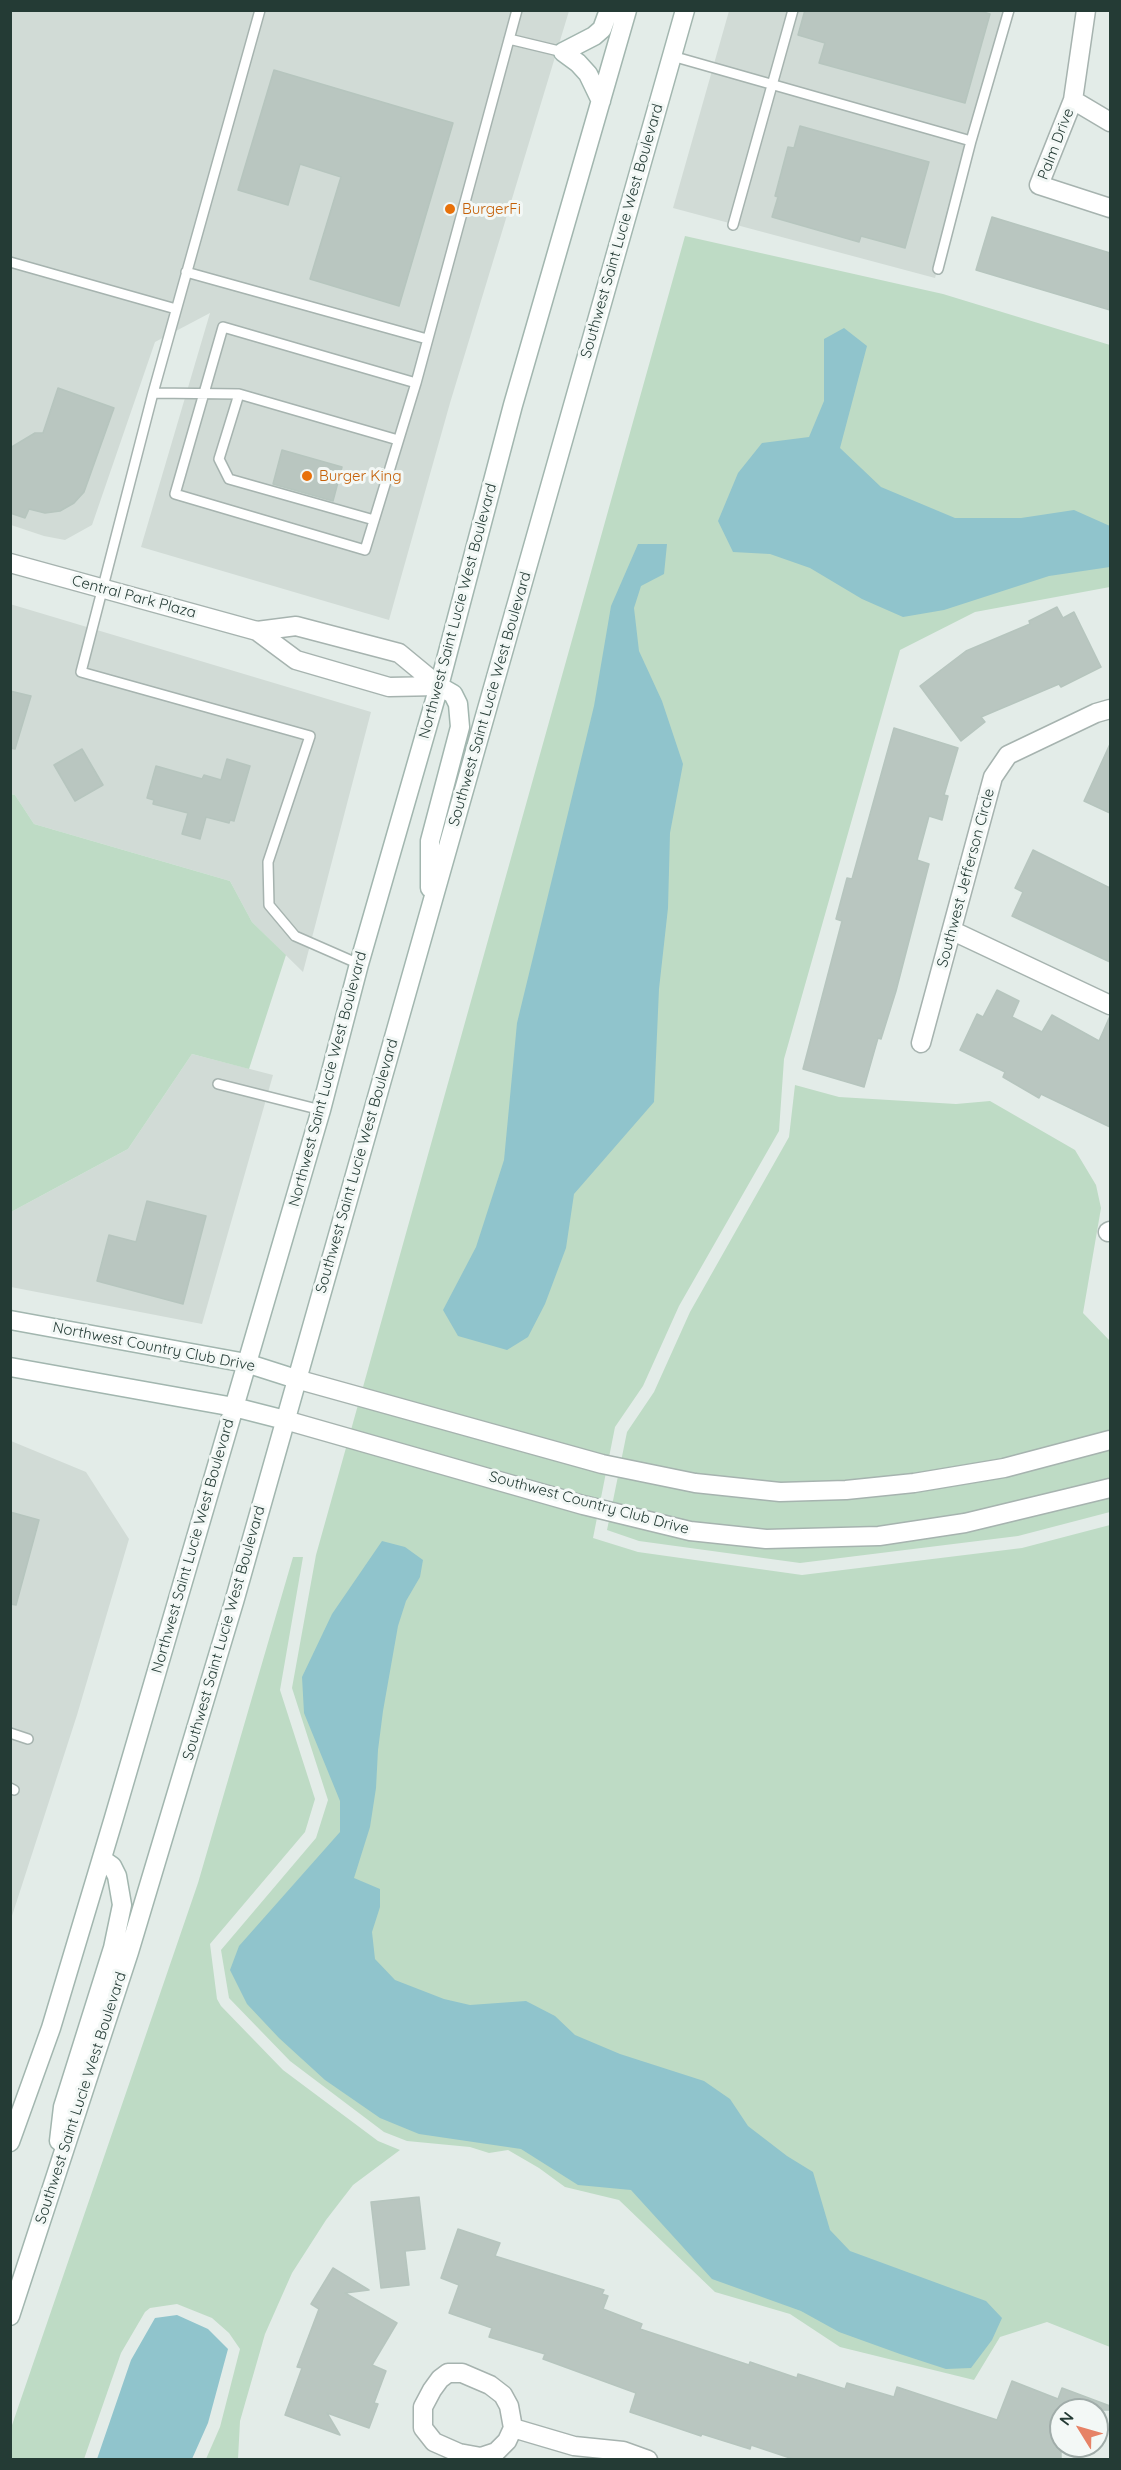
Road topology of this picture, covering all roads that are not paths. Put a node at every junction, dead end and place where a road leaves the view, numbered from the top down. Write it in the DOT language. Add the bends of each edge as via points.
graph roads {
  1 [pos="260,10"];
  2 [pos="517,10"];
  3 [pos="609,10"];
  4 [pos="627,10"];
  5 [pos="685,10"];
  6 [pos="793,10"];
  7 [pos="1009,10"];
  8 [pos="1086,10"];
  9 [pos="509,39"];
  10 [pos="563,52"];
  11 [pos="672,56"];
  12 [pos="771,84"];
  13 [pos="1073,100"];
  14 [pos="601,101"];
  15 [pos="1110,122"];
  16 [pos="972,141"];
  17 [pos="1110,208"];
  18 [pos="733,225"];
  19 [pos="10,261"];
  20 [pos="939,269"];
  21 [pos="186,272"];
  22 [pos="176,309"];
  23 [pos="427,339"];
  24 [pos="416,383"];
  25 [pos="153,393"];
  26 [pos="202,394"];
  27 [pos="239,394"];
  28 [pos="398,440"];
  29 [pos="374,520"];
  30 [pos="10,563"];
  31 [pos="103,589"];
  32 [pos="257,631"];
  33 [pos="439,686"];
  34 [pos="1110,710"];
  35 [pos="430,908"];
  36 [pos="953,931"];
  37 [pos="359,964"];
  38 [pos="1110,1005"];
  39 [pos="921,1043"];
  40 [pos="218,1084"];
  41 [pos="321,1110"];
  42 [pos="10,1320"];
  43 [pos="246,1363"];
  44 [pos="10,1367"];
  45 [pos="296,1379"];
  46 [pos="234,1407"];
  47 [pos="285,1420"];
  48 [pos="1110,1440"];
  49 [pos="1110,1488"];
  50 [pos="10,1733"];
  51 [pos="28,1739"];
  52 [pos="102,1859"];
  53 [pos="10,2142"];
  54 [pos="56,2174"];
  55 [pos="10,2316"];
  56 [pos="513,2428"];
  57 [pos="574,2446"];
  58 [pos="595,2460"];
  59 [pos="648,2460"];
  1 -- 21 [label="lane"];
  2 -- 9 [label="lane"];
  3 -- 10 [label="main road" via="594,36"];
  4 -- 14 [label="main road, Northwest Saint Lucie West Boulevard"];
  5 -- 11 [label="main road, Southwest Saint Lucie West Boulevard"];
  6 -- 12 [label="lane"];
  7 -- 16 [label="lane"];
  8 -- 13 [label="main road, Palm Drive"];
  9 -- 10 [label="lane"];
  9 -- 23 [label="lane"];
  10 -- 14 [label="main road" via="588,74"];
  11 -- 12 [label="lane"];
  11 -- 35 [label="main road, Southwest Saint Lucie West Boulevard"];
  12 -- 16 [label="lane"];
  12 -- 18 [label="lane"];
  13 -- 15 [label="main road, Palm Drive"];
  13 -- 17 [label="main road, Palm Drive" via="1039,185"];
  14 -- 33 [label="main road, Northwest Saint Lucie West Boulevard" via="513,405"];
  16 -- 20 [label="lane"];
  19 -- 22 [label="lane"];
  21 -- 22 [label="lane"];
  21 -- 23 [label="lane"];
  22 -- 25 [label="lane"];
  23 -- 24 [label="lane"];
  24 -- 26 [label="lane" via="222,327"];
  24 -- 28 [label="lane"];
  25 -- 26 [label="lane"];
  25 -- 31 [label="lane"];
  26 -- 27 [label="lane"];
  26 -- 29 [label="lane" via="175,494 365,550"];
  27 -- 28 [label="lane"];
  27 -- 29 [label="lane" via="219,459 229,479"];
  28 -- 29 [label="lane"];
  30 -- 31 [label="main road, Central Park Plaza"];
  31 -- 32 [label="main road, Central Park Plaza"];
  31 -- 37 [label="lane" via="81,672 310,736 268,862 269,905 295,936"];
  32 -- 33 [label="main road, Central Park Plaza" via="296,660 389,687"];
  32 -- 33 [label="main road, Central Park Plaza" via="296,626 399,653"];
  33 -- 35 [label="main road" via="453,694 459,704 460,727 430,841"];
  33 -- 37 [label="main road, Northwest Saint Lucie West Boulevard"];
  34 -- 36 [label="main road, Southwest Jefferson Circle" via="1096,712 1008,754 993,777"];
  35 -- 45 [label="main road, Southwest Saint Lucie West Boulevard"];
  36 -- 38 [label="main road"];
  36 -- 39 [label="main road, Southwest Jefferson Circle"];
  37 -- 41 [label="main road, Northwest Saint Lucie West Boulevard"];
  40 -- 41 [label="lane"];
  41 -- 43 [label="main road, Northwest Saint Lucie West Boulevard"];
  42 -- 43 [label="main road, Northwest Country Club Drive"];
  43 -- 45 [label="main road, Northwest Country Club Drive"];
  43 -- 46 [label="main road, Northwest Saint Lucie West Boulevard"];
  44 -- 46 [label="main road"];
  45 -- 47 [label="main road, Southwest Saint Lucie West Boulevard"];
  45 -- 48 [label="main road" via="602,1464 695,1483 780,1491 914,1483 1004,1467"];
  46 -- 47 [label="main road"];
  46 -- 52 [label="main road, Northwest Saint Lucie West Boulevard"];
  47 -- 49 [label="main road, Southwest Country Club Drive" via="690,1531 766,1539 879,1536 965,1523"];
  47 -- 54 [label="main road, Southwest Saint Lucie West Boulevard" via="129,1952"];
  50 -- 51 [label="lane"];
  52 -- 53 [label="main road, Northwest Saint Lucie West Boulevard" via="51,2028"];
  52 -- 54 [label="main road" via="117,1876 122,1905 113,1948 63,2107"];
  54 -- 55 [label="main road, Southwest Saint Lucie West Boulevard"];
  56 -- 56 [label="main road" via="503,2395 462,2373 448,2373 440,2379 423,2407 423,2428 434,2442 459,2453 481,2457 496,2452"];
  56 -- 57 [label="main road"];
  57 -- 58 [label="main road"];
  57 -- 59 [label="main road" via="623,2451"];
}
